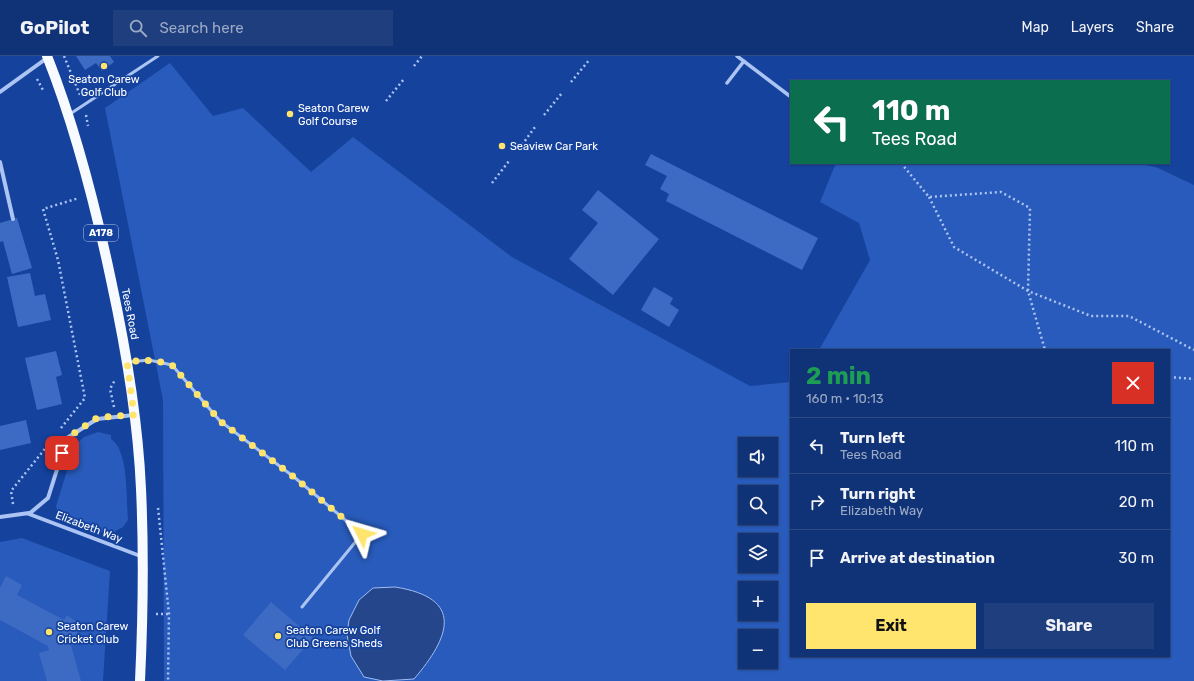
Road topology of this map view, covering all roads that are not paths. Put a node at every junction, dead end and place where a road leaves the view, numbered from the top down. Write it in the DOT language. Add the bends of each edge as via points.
graph roads {
  1 [pos="48,56"];
  2 [pos="158,56"];
  3 [pos="737,56"];
  4 [pos="744,61"];
  5 [pos="727,84"];
  6 [pos="0,92"];
  7 [pos="790,97"];
  8 [pos="69,115"];
  9 [pos="0,162"];
  10 [pos="13,219"];
  11 [pos="127,362"];
  12 [pos="134,415"];
  13 [pos="29,514"];
  14 [pos="0,517"];
  15 [pos="143,557"];
  16 [pos="302,607"];
  17 [pos="140,681"];
  1 -- 6 [label="street"];
  1 -- 8 [label="main road, Tees Road / A178"];
  2 -- 8 [label="lane"];
  3 -- 4 [label="street"];
  4 -- 5 [label="street"];
  4 -- 7 [label="street"];
  8 -- 11 [label="main road, Tees Road / A178" via="104,245"];
  9 -- 10 [label="street"];
  11 -- 12 [label="main road, Tees Road / A178"];
  11 -- 16 [label="lane" via="150,360 172,365 220,421 294,477 362,534"];
  12 -- 13 [label="street, Elizabeth Way" via="97,418 67,438 48,498"];
  12 -- 15 [label="main road, Tees Road / A178" via="141,488"];
  13 -- 14 [label="street, Elizabeth Way"];
  13 -- 15 [label="street, Elizabeth Way"];
  15 -- 17 [label="main road, Tees Road / A178"];
}
